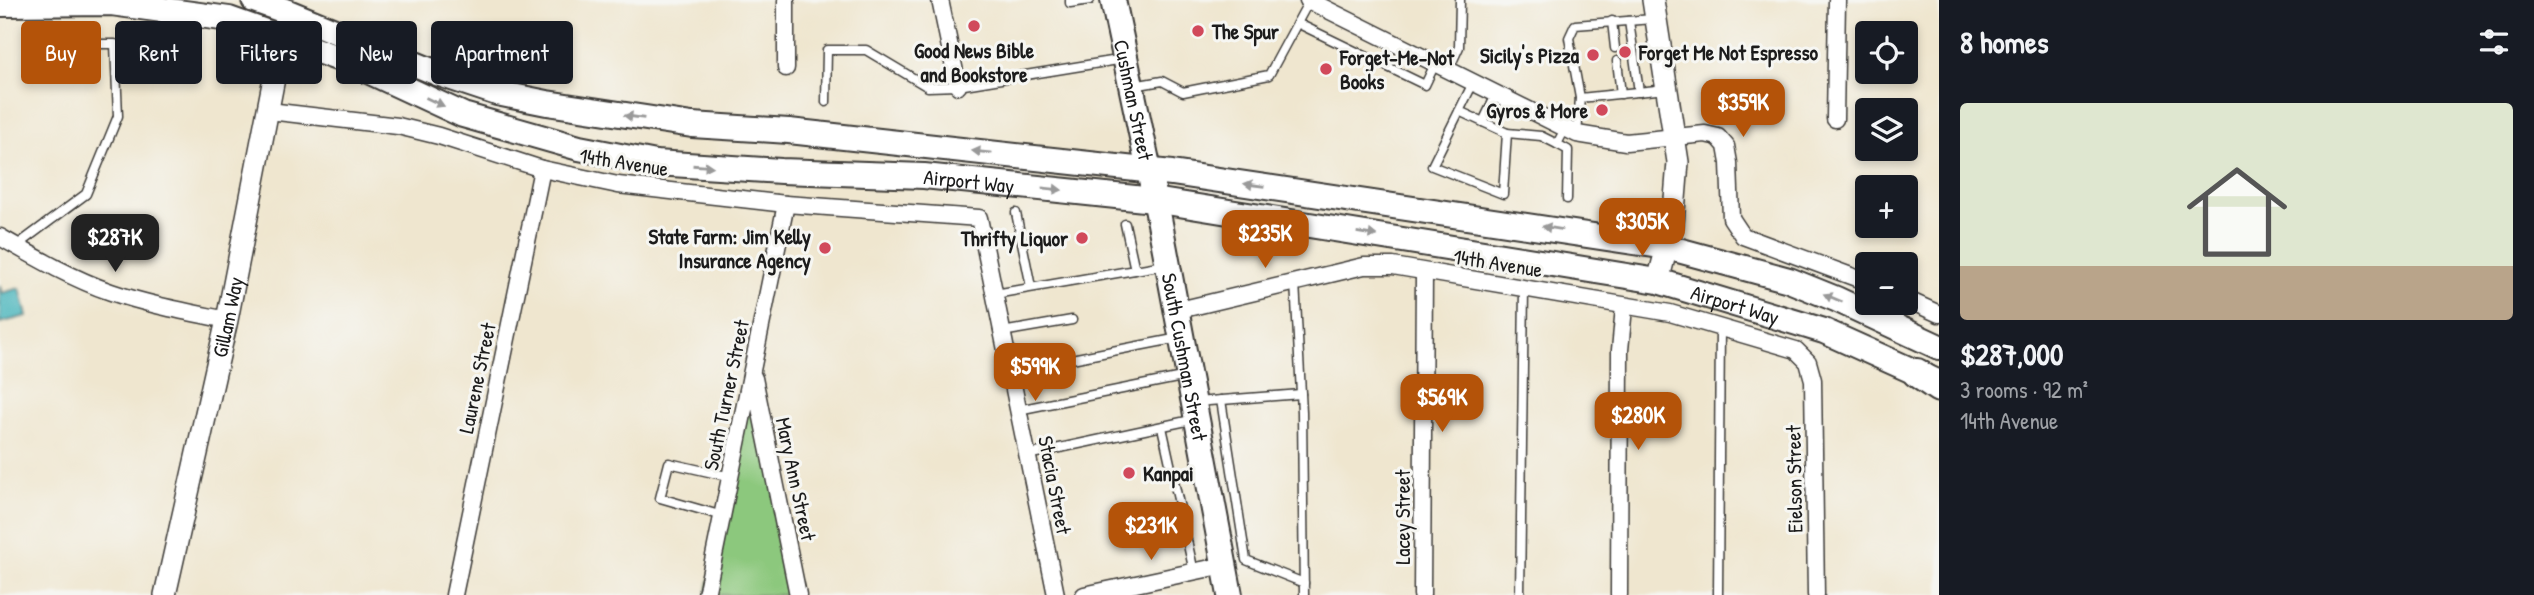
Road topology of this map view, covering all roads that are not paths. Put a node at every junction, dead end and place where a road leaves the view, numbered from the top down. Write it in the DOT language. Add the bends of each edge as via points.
graph roads {
  1 [pos="254,0"];
  2 [pos="786,0"];
  3 [pos="940,0"];
  4 [pos="1070,0"];
  5 [pos="1090,0"];
  6 [pos="1113,0"];
  7 [pos="1308,0"];
  8 [pos="1460,0"];
  9 [pos="1837,0"];
  10 [pos="0,4"];
  11 [pos="289,6"];
  12 [pos="1655,9"];
  13 [pos="235,21"];
  14 [pos="1629,21"];
  15 [pos="1612,22"];
  16 [pos="1297,23"];
  17 [pos="101,44"];
  18 [pos="1615,48"];
  19 [pos="322,52"];
  20 [pos="1125,59"];
  21 [pos="1617,61"];
  22 [pos="1442,67"];
  23 [pos="786,68"];
  24 [pos="1472,83"];
  25 [pos="274,84"];
  26 [pos="958,86"];
  27 [pos="1130,87"];
  28 [pos="1666,89"];
  29 [pos="1639,92"];
  30 [pos="1621,94"];
  31 [pos="1496,95"];
  32 [pos="1580,98"];
  33 [pos="826,102"];
  34 [pos="269,111"];
  35 [pos="1459,111"];
  36 [pos="1835,119"];
  37 [pos="1483,122"];
  38 [pos="1571,131"];
  39 [pos="1507,133"];
  40 [pos="1674,137"];
  41 [pos="1557,144"];
  42 [pos="542,169"];
  43 [pos="1147,170"];
  44 [pos="1567,199"];
  45 [pos="1154,200"];
  46 [pos="786,204"];
  47 [pos="1016,213"];
  48 [pos="979,218"];
  49 [pos="1125,224"];
  50 [pos="0,237"];
  51 [pos="16,246"];
  52 [pos="1667,247"];
  53 [pos="1167,264"];
  54 [pos="1135,270"];
  55 [pos="1424,272"];
  56 [pos="1855,278"];
  57 [pos="1658,281"];
  58 [pos="1295,282"];
  59 [pos="1031,287"];
  60 [pos="1524,288"];
  61 [pos="995,294"];
  62 [pos="1918,304"];
  63 [pos="1624,307"];
  64 [pos="1175,311"];
  65 [pos="1939,314"];
  66 [pos="227,320"];
  67 [pos="1072,320"];
  68 [pos="1720,326"];
  69 [pos="1002,332"];
  70 [pos="1180,338"];
  71 [pos="1939,348"];
  72 [pos="1808,362"];
  73 [pos="1010,371"];
  74 [pos="753,372"];
  75 [pos="1188,376"];
  76 [pos="1932,381"];
  77 [pos="1301,394"];
  78 [pos="1221,400"];
  79 [pos="1018,410"];
  80 [pos="1194,411"];
  81 [pos="1162,426"];
  82 [pos="1027,455"];
  83 [pos="731,477"];
  84 [pos="723,516"];
  85 [pos="1236,563"];
  86 [pos="1194,572"];
  87 [pos="1304,583"];
  88 [pos="165,595"];
  89 [pos="454,595"];
  90 [pos="706,595"];
  91 [pos="798,595"];
  92 [pos="1056,595"];
  93 [pos="1084,595"];
  94 [pos="1230,595"];
  95 [pos="1304,595"];
  96 [pos="1422,595"];
  97 [pos="1520,595"];
  98 [pos="1619,595"];
  99 [pos="1718,595"];
  100 [pos="1816,595"];
  1 -- 11 [label="main road, Airport Way"];
  2 -- 23 [label="street"];
  3 -- 26 [label="street"];
  4 -- 5 [label="lane"];
  6 -- 20 [label="main road, Cushman Street"];
  7 -- 16 [label="lane"];
  7 -- 22 [label="street"];
  8 -- 22 [label="lane" via="1460,47"];
  9 -- 36 [label="street"];
  10 -- 13 [label="main road, Airport Way" via="111,3"];
  43 -- 11 [label="main road, Airport Way, one-way" via="789,131 692,125 547,103 497,93 437,73"];
  12 -- 14 [label="lane"];
  12 -- 28 [label="street"];
  14 -- 15 [label="lane"];
  14 -- 29 [label="lane"];
  15 -- 18 [label="lane"];
  15 -- 32 [label="lane" via="1575,25 1569,38"];
  16 -- 22 [label="lane" via="1424,85"];
  16 -- 27 [label="lane" via="1269,75 1183,92 1162,81"];
  17 -- 51 [label="lane" via="115,44 118,116 86,194"];
  19 -- 45 [label="main road, Airport Way, one-way" via="463,115 579,148 656,163 923,176"];
  20 -- 26 [label="lane"];
  20 -- 27 [label="main road, Cushman Street"];
  21 -- 30 [label="lane"];
  22 -- 24 [label="street"];
  24 -- 31 [label="street"];
  24 -- 35 [label="lane"];
  25 -- 34 [label="street, Gillam Way"];
  26 -- 33 [label="lane" via="928,87 866,50 827,50"];
  27 -- 43 [label="main road, Cushman Street"];
  28 -- 29 [label="lane"];
  28 -- 40 [label="street"];
  29 -- 30 [label="lane"];
  30 -- 32 [label="lane"];
  31 -- 37 [label="lane"];
  31 -- 38 [label="street"];
  32 -- 38 [label="lane"];
  34 -- 42 [label="street, 14th Avenue" via="398,126"];
  34 -- 66 [label="street, Gillam Way"];
  35 -- 37 [label="lane"];
  35 -- 39 [label="lane" via="1432,166 1503,194"];
  37 -- 39 [label="lane"];
  38 -- 40 [label="street" via="1626,142"];
  38 -- 41 [label="lane"];
  39 -- 41 [label="lane" via="1541,136"];
  40 -- 52 [label="street" via="1677,188"];
  40 -- 56 [label="street" via="1705,134 1718,137 1726,146 1731,218 1743,236"];
  41 -- 44 [label="lane" via="1568,150"];
  42 -- 46 [label="street, 14th Avenue" via="618,185"];
  42 -- 89 [label="street, Laurene Street"];
  43 -- 45 [label="main road, Cushman Street"];
  52 -- 43 [label="main road, Airport Way, one-way"];
  45 -- 53 [label="main road, South Cushman Street"];
  45 -- 57 [label="main road, Airport Way, one-way"];
  46 -- 48 [label="street, 14th Avenue"];
  46 -- 74 [label="street, South Turner Street"];
  47 -- 59 [label="lane"];
  48 -- 61 [label="street, Stacia Street"];
  49 -- 54 [label="lane"];
  50 -- 51 [label="street"];
  51 -- 66 [label="street" via="114,293"];
  52 -- 57 [label="street"];
  71 -- 52 [label="main road, Airport Way, one-way" via="1789,280"];
  53 -- 54 [label="lane"];
  53 -- 64 [label="main road, South Cushman Street"];
  54 -- 59 [label="lane"];
  55 -- 58 [label="street, 14th Avenue" via="1364,266"];
  55 -- 60 [label="street, 14th Avenue"];
  55 -- 96 [label="street, Lacey Street"];
  57 -- 76 [label="main road, Airport Way" via="1824,331"];
  58 -- 64 [label="street, 14th Avenue"];
  58 -- 77 [label="lane"];
  59 -- 61 [label="lane"];
  60 -- 63 [label="street, 14th Avenue"];
  60 -- 97 [label="lane"];
  61 -- 69 [label="street, Stacia Street"];
  62 -- 65 [label="street"];
  63 -- 68 [label="street, 14th Avenue"];
  63 -- 98 [label="street"];
  64 -- 70 [label="main road, South Cushman Street"];
  66 -- 88 [label="street, Gillam Way"];
  67 -- 69 [label="lane"];
  68 -- 72 [label="street, 14th Avenue" via="1796,350"];
  68 -- 99 [label="lane"];
  69 -- 73 [label="street, Stacia Street"];
  70 -- 73 [label="lane"];
  70 -- 75 [label="main road, South Cushman Street"];
  72 -- 100 [label="street, Eielson Street" via="1814,395"];
  73 -- 79 [label="street, Stacia Street"];
  74 -- 83 [label="street, South Turner Street"];
  74 -- 91 [label="street, Mary Ann Street"];
  75 -- 79 [label="lane"];
  75 -- 80 [label="main road, South Cushman Street"];
  77 -- 78 [label="lane"];
  77 -- 87 [label="lane"];
  78 -- 80 [label="lane"];
  78 -- 85 [label="lane"];
  79 -- 82 [label="street, Stacia Street"];
  80 -- 81 [label="lane"];
  80 -- 85 [label="main road, South Cushman Street"];
  81 -- 82 [label="lane"];
  81 -- 86 [label="lane"];
  82 -- 92 [label="street, Stacia Street"];
  83 -- 84 [label="street, South Turner Street"];
  83 -- 84 [label="lane" via="669,463 660,498"];
  84 -- 90 [label="street, South Turner Street"];
  85 -- 86 [label="street"];
  85 -- 87 [label="lane"];
  85 -- 94 [label="main road, South Cushman Street"];
  86 -- 93 [label="street"];
  87 -- 95 [label="lane"];
}
